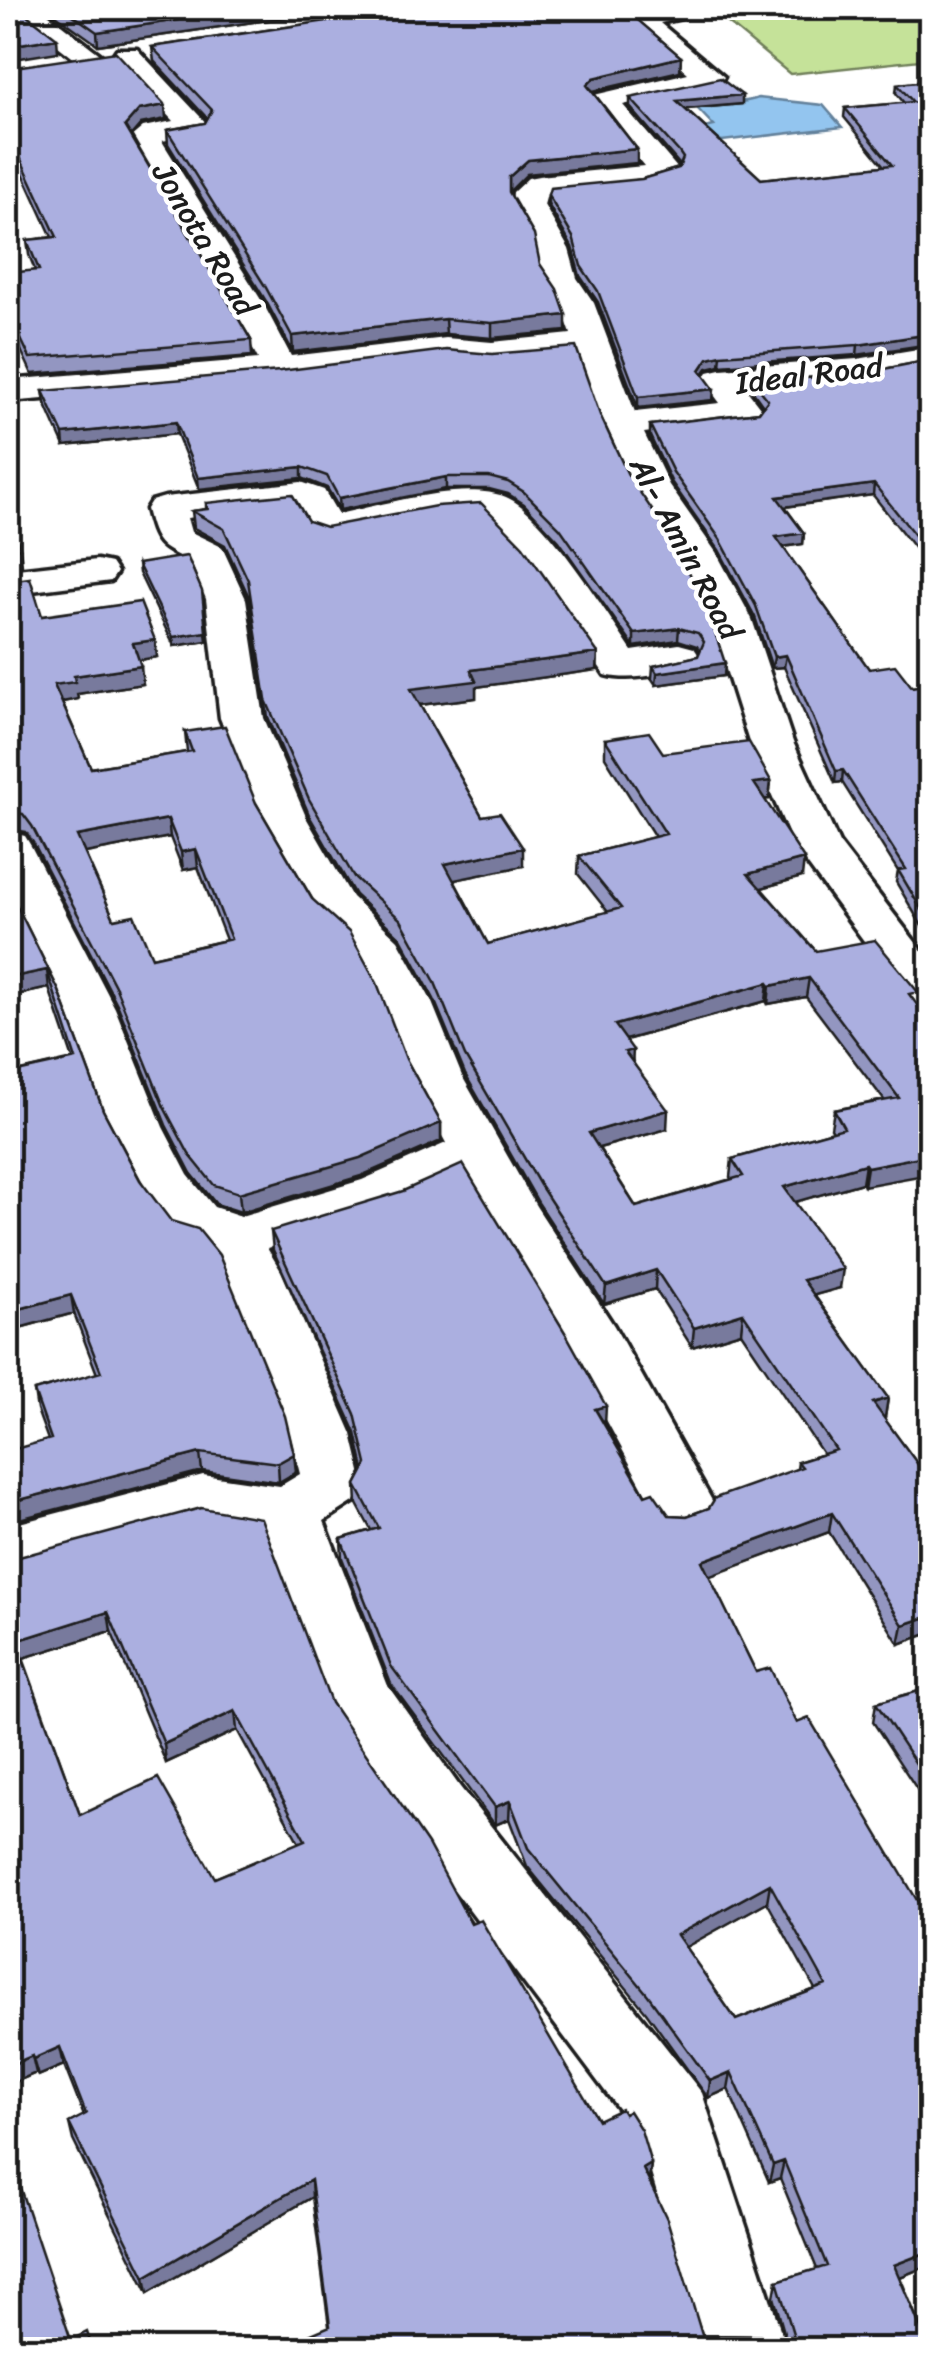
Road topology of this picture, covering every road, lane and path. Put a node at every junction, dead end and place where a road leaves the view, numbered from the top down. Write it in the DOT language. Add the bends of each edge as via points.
graph roads {
  1 [pos="23,8"];
  2 [pos="690,8"];
  3 [pos="166,48"];
  4 [pos="127,55"];
  5 [pos="92,58"];
  6 [pos="58,63"];
  7 [pos="590,342"];
  8 [pos="930,357"];
  9 [pos="280,368"];
  10 [pos="8,391"];
  11 [pos="621,425"];
  12 [pos="97,572"];
  13 [pos="8,582"];
  14 [pos="679,657"];
  15 [pos="8,846"];
  16 [pos="930,995"];
  17 [pos="478,1151"];
  18 [pos="232,1238"];
  19 [pos="684,1506"];
  20 [pos="289,1512"];
  21 [pos="8,1552"];
  22 [pos="745,2350"];
  1 -- 5 [label="street"];
  2 -- 7 [label="street, Al- Amin Road" via="640,20 710,77 604,101 664,170 539,185 528,192"];
  3 -- 4 [label="street"];
  4 -- 5 [label="street"];
  4 -- 9 [label="street, Jonota Road" via="195,127 145,138"];
  5 -- 6 [label="street"];
  7 -- 9 [label="street" via="492,352 446,348"];
  7 -- 11 [label="street, Al- Amin Road"];
  8 -- 11 [label="street, Ideal Road" via="858,370 721,380 745,412"];
  9 -- 10 [label="street"];
  11 -- 16 [label="street, Al- Amin Road" via="731,619 771,742 816,846"];
  12 -- 13 [label="street"];
  14 -- 17 [label="street" via="620,666 568,586 514,520 490,504 326,528 301,494 165,509 173,538 208,555 226,599 242,718 284,819 333,904 372,940"];
  15 -- 18 [label="street" via="90,1008 165,1184 196,1222"];
  17 -- 18 [label="street" via="382,1192"];
  17 -- 19 [label="street"];
  18 -- 20 [label="street" via="290,1354 332,1484"];
  20 -- 21 [label="street" via="203,1500"];
  20 -- 22 [label="street" via="359,1699 434,1809 674,2120"];
}
